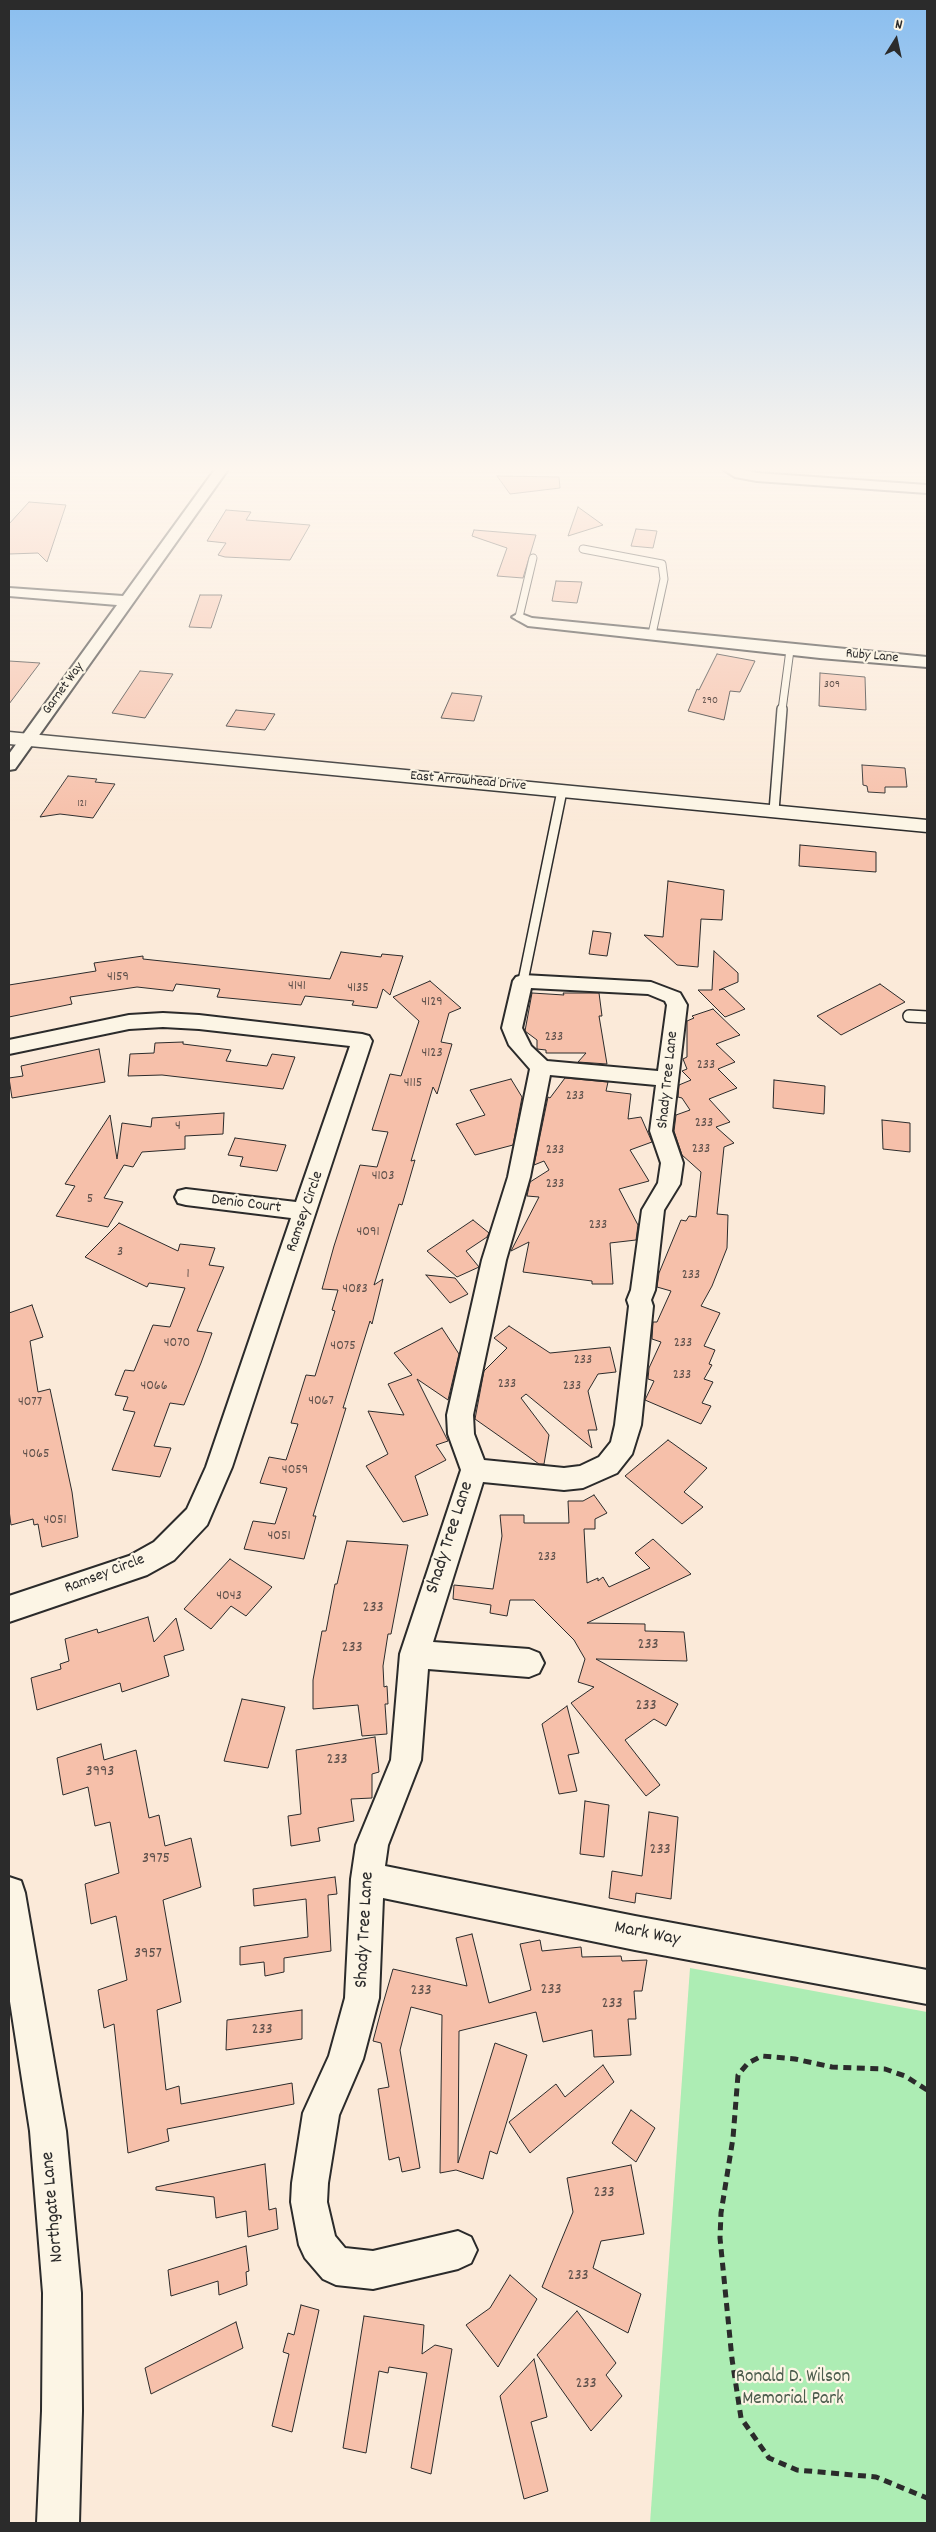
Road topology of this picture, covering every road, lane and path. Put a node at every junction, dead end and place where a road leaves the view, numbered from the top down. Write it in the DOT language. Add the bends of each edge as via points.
graph roads {
  1 [pos="138,586"];
  2 [pos="526,586"];
  3 [pos="662,586"];
  4 [pos="9,592"];
  5 [pos="127,601"];
  6 [pos="519,617"];
  7 [pos="652,634"];
  8 [pos="790,650"];
  9 [pos="927,662"];
  10 [pos="18,739"];
  11 [pos="9,765"];
  12 [pos="562,791"];
  13 [pos="774,811"];
  14 [pos="927,826"];
  15 [pos="523,981"];
  16 [pos="909,1016"];
  17 [pos="927,1017"];
  18 [pos="9,1047"];
  19 [pos="541,1067"];
  20 [pos="668,1079"];
  21 [pos="186,1197"];
  22 [pos="306,1212"];
  23 [pos="474,1470"];
  24 [pos="9,1609"];
  25 [pos="415,1654"];
  26 [pos="529,1663"];
  27 [pos="367,1879"];
  28 [pos="9,1893"];
  29 [pos="12,1942"];
  30 [pos="927,1987"];
  31 [pos="927,2090"];
  32 [pos="458,2250"];
  33 [pos="927,2498"];
  34 [pos="58,2523"];
  1 -- 5 [label="street, Garnet Way"];
  2 -- 6 [label="lane"];
  3 -- 7 [label="lane"];
  4 -- 5 [label="street"];
  5 -- 10 [label="street, Garnet Way"];
  6 -- 7 [label="street, Ruby Lane" via="528,622"];
  7 -- 8 [label="street, Ruby Lane"];
  8 -- 9 [label="street, Ruby Lane"];
  8 -- 13 [label="lane"];
  10 -- 11 [label="street"];
  10 -- 12 [label="street, East Arrowhead Drive"];
  12 -- 13 [label="street, East Arrowhead Drive"];
  12 -- 15 [label="lane"];
  13 -- 14 [label="street, East Arrowhead Drive"];
  15 -- 19 [label="street" via="512,1028 524,1051"];
  15 -- 20 [label="street, Shady Tree Lane" via="651,988 672,997 677,1005"];
  16 -- 17 [label="lane"];
  18 -- 22 [label="street, Ramsey Circle" via="129,1022 163,1020 362,1041"];
  19 -- 20 [label="street"];
  19 -- 23 [label="street, Shady Tree Lane" via="519,1177 494,1260 460,1415 461,1434"];
  20 -- 23 [label="street, Shady Tree Lane" via="661,1131 672,1163 669,1184 653,1210 639,1300 641,1306 628,1425 623,1446 608,1465 583,1476 564,1479"];
  21 -- 22 [label="street, Denio Court"];
  22 -- 24 [label="street, Ramsey Circle" via="219,1467 197,1517 164,1551 137,1566"];
  23 -- 25 [label="street, Shady Tree Lane"];
  25 -- 26 [label="street"];
  25 -- 27 [label="street, Shady Tree Lane" via="406,1760 372,1845"];
  27 -- 30 [label="street, Mark Way"];
  27 -- 32 [label="street, Shady Tree Lane" via="362,1998 346,2059 321,2113 310,2183 309,2202 318,2245 336,2266 373,2270"];
  28 -- 29 [label="street, Northgate Lane"];
  29 -- 34 [label="street, Northgate Lane" via="48,2132 62,2293"];
  31 -- 33 [label="path" via="905,2076 885,2069 832,2068 795,2059 762,2056 748,2063 738,2075 720,2238 741,2418 769,2458 797,2470 876,2477"];
}
